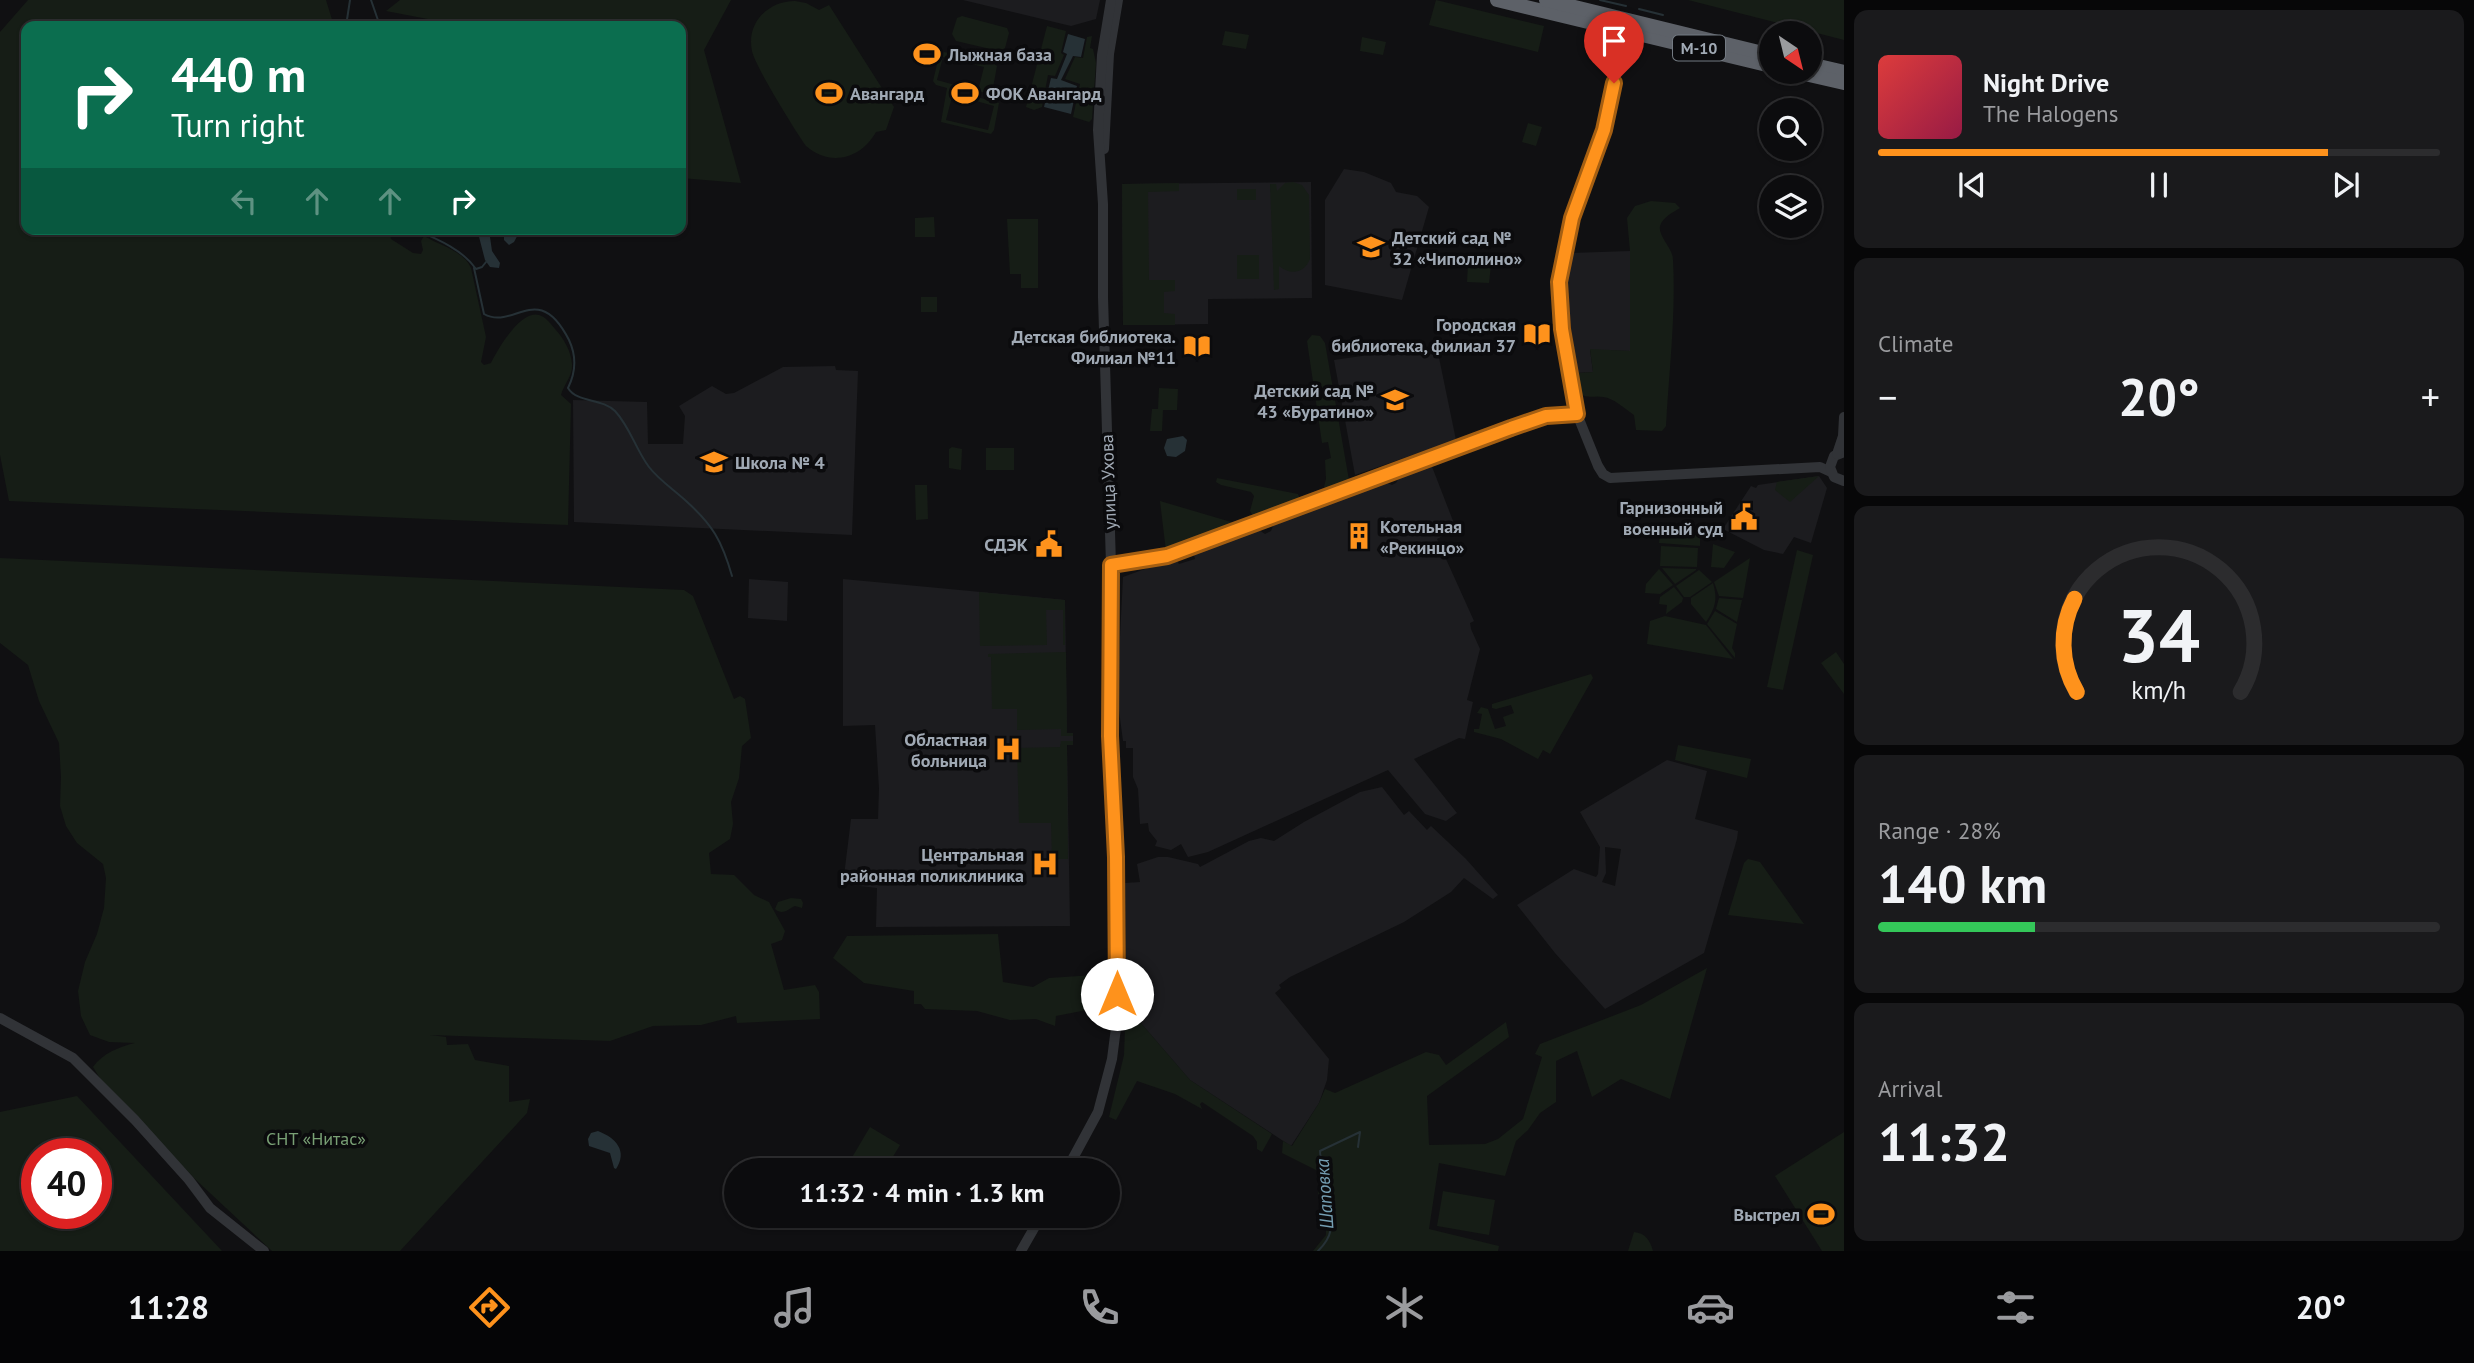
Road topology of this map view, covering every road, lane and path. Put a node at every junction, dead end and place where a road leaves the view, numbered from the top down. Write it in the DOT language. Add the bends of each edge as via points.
graph roads {
  1 [pos="1111,0"];
  2 [pos="1118,0"];
  3 [pos="1497,0"];
  4 [pos="1546,0"];
  5 [pos="1627,25"];
  6 [pos="1759,52"];
  7 [pos="1759,63"];
  8 [pos="1822,67"];
  9 [pos="1844,72"];
  10 [pos="1822,78"];
  11 [pos="1844,83"];
  12 [pos="1102,171"];
  13 [pos="1577,414"];
  14 [pos="1844,417"];
  15 [pos="1844,433"];
  16 [pos="1838,457"];
  17 [pos="1844,481"];
  18 [pos="1111,565"];
  19 [pos="0,1018"];
  20 [pos="1073,1158"];
  21 [pos="1034,1228"];
  22 [pos="264,1251"];
  23 [pos="1021,1251"];
  1 -- 12 [label="street, улица Ухова" via="1098,118"];
  2 -- 12 [label="street, улица Ухова" via="1109,54"];
  3 -- 5 [label="highway, М-10"];
  4 -- 5 [label="highway, М-10"];
  5 -- 6 [label="highway, М-10"];
  5 -- 7 [label="highway, М-10"];
  5 -- 13 [label="street" via="1606,124 1572,218 1559,282"];
  8 -- 9 [label="highway"];
  10 -- 11 [label="highway"];
  12 -- 18 [label="street, улица Ухова"];
  13 -- 16 [label="street" via="1606,476 1820,467"];
  13 -- 18 [label="street" via="1546,416 1511,428 1167,556"];
  14 -- 15 [label="street"];
  15 -- 16 [label="street"];
  16 -- 17 [label="street" via="1836,478"];
  18 -- 20 [label="street, улица Ухова" via="1115,1045 1098,1112"];
  19 -- 22 [label="street" via="73,1058 135,1120 210,1208"];
  21 -- 23 [label="street"];
}
